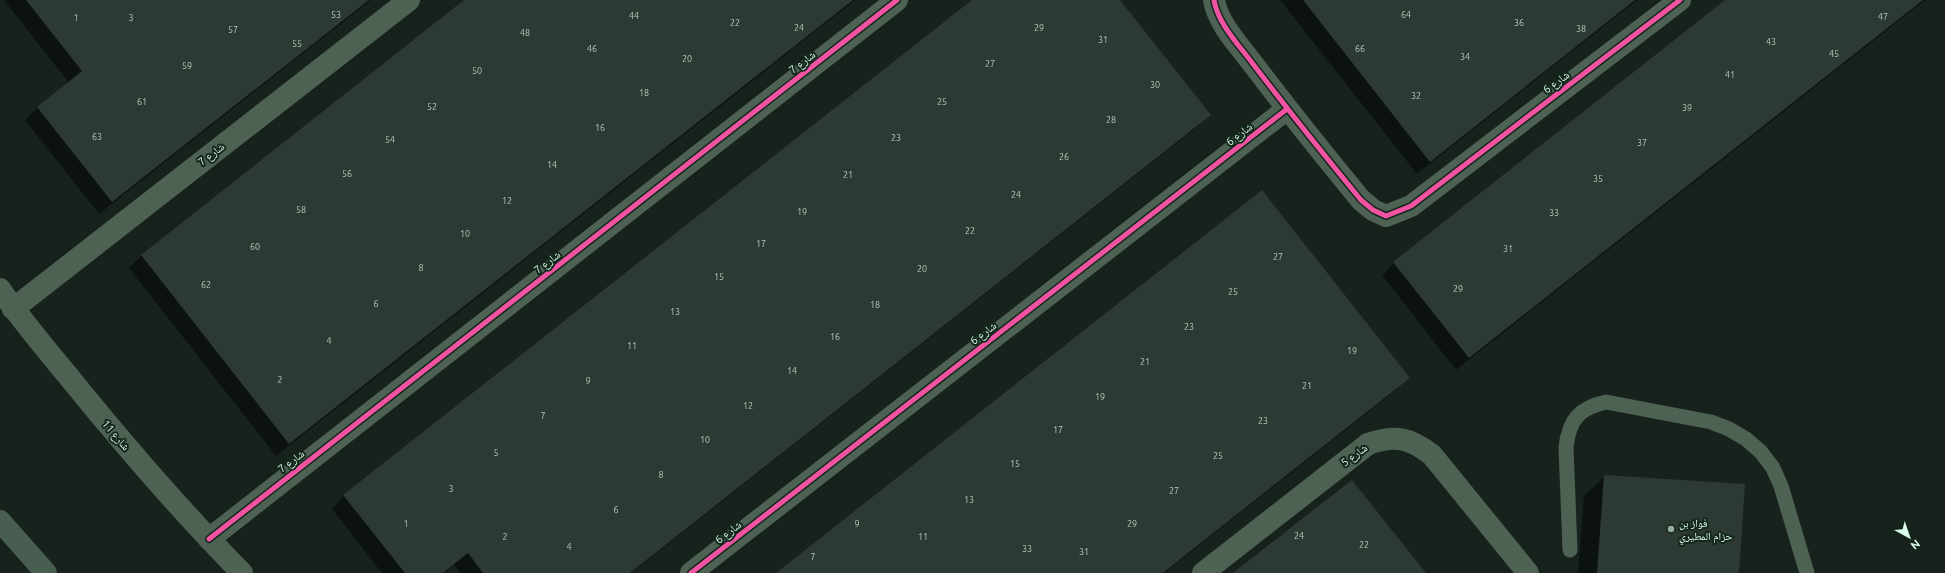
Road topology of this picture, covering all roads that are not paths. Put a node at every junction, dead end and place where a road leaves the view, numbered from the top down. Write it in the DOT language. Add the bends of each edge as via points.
graph roads {
  1 [pos="408,0"];
  2 [pos="897,0"];
  3 [pos="1214,0"];
  4 [pos="1680,0"];
  5 [pos="1287,109"];
  6 [pos="0,289"];
  7 [pos="13,308"];
  8 [pos="0,520"];
  9 [pos="209,539"];
  10 [pos="1570,550"];
  11 [pos="46,573"];
  12 [pos="242,573"];
  13 [pos="691,573"];
  14 [pos="1204,573"];
  15 [pos="1528,573"];
  16 [pos="1807,573"];
  1 -- 7 [label="street, شارع 7"];
  2 -- 9 [label="street, شارع 7"];
  3 -- 5 [label="street, شارع 6" via="1224,26"];
  4 -- 5 [label="street, شارع 6" via="1411,206 1386,216 1361,200"];
  5 -- 13 [label="street, شارع 6"];
  6 -- 7 [label="street, شارع 11"];
  7 -- 9 [label="street, شارع 11" via="101,417"];
  8 -- 11 [label="main road"];
  9 -- 12 [label="street, شارع 11"];
  10 -- 16 [label="lane" via="1566,447 1568,434 1573,422 1582,412 1593,405 1606,402 1711,422 1746,439 1761,452 1782,486"];
  14 -- 15 [label="street, شارع 5" via="1368,444 1386,438 1406,440 1419,445 1432,455"];
}
